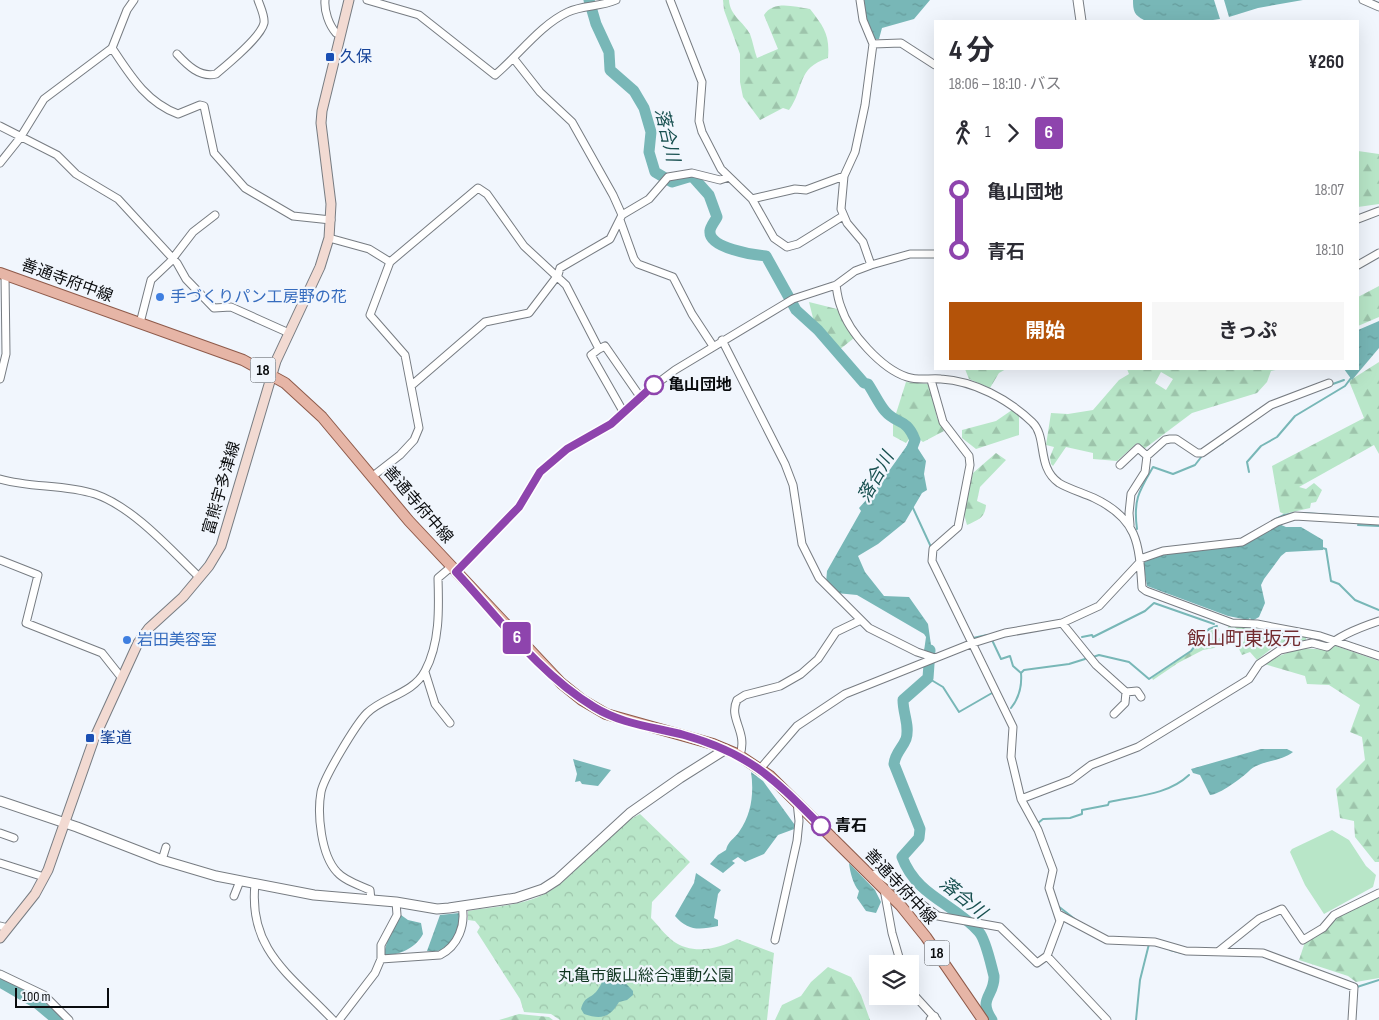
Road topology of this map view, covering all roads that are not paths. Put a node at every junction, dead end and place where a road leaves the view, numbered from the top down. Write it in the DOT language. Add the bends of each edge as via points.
graph roads {
  1 [pos="134,0"];
  2 [pos="258,0"];
  3 [pos="325,0"];
  4 [pos="349,0"];
  5 [pos="367,0"];
  6 [pos="616,0"];
  7 [pos="670,0"];
  8 [pos="860,0"];
  9 [pos="1078,0"];
  10 [pos="1363,0"];
  11 [pos="1379,7"];
  12 [pos="1081,20"];
  13 [pos="341,33"];
  14 [pos="873,44"];
  15 [pos="112,48"];
  16 [pos="177,54"];
  17 [pos="514,59"];
  18 [pos="934,64"];
  19 [pos="0,126"];
  20 [pos="20,138"];
  21 [pos="0,163"];
  22 [pos="844,176"];
  23 [pos="729,177"];
  24 [pos="752,199"];
  25 [pos="1379,212"];
  26 [pos="216,215"];
  27 [pos="843,216"];
  28 [pos="621,217"];
  29 [pos="1359,219"];
  30 [pos="331,220"];
  31 [pos="329,238"];
  32 [pos="934,254"];
  33 [pos="1379,254"];
  34 [pos="172,259"];
  35 [pos="390,262"];
  36 [pos="1359,264"];
  37 [pos="871,265"];
  38 [pos="3,274"];
  39 [pos="558,275"];
  40 [pos="836,285"];
  41 [pos="140,323"];
  42 [pos="289,333"];
  43 [pos="722,340"];
  44 [pos="713,346"];
  45 [pos="599,349"];
  46 [pos="272,375"];
  47 [pos="0,379"];
  48 [pos="932,380"];
  49 [pos="1329,383"];
  50 [pos="412,385"];
  51 [pos="640,398"];
  52 [pos="624,413"];
  53 [pos="1147,456"];
  54 [pos="1120,465"];
  55 [pos="373,476"];
  56 [pos="0,480"];
  57 [pos="1379,522"];
  58 [pos="1130,525"];
  59 [pos="0,560"];
  60 [pos="1140,561"];
  61 [pos="453,569"];
  62 [pos="199,577"];
  63 [pos="860,621"];
  64 [pos="1379,621"];
  65 [pos="1062,623"];
  66 [pos="1332,642"];
  67 [pos="973,643"];
  68 [pos="1379,656"];
  69 [pos="930,658"];
  70 [pos="425,672"];
  71 [pos="121,677"];
  72 [pos="1126,692"];
  73 [pos="1141,697"];
  74 [pos="1114,714"];
  75 [pos="450,723"];
  76 [pos="726,749"];
  77 [pos="740,756"];
  78 [pos="760,769"];
  79 [pos="1021,799"];
  80 [pos="0,801"];
  81 [pos="797,802"];
  82 [pos="64,822"];
  83 [pos="0,833"];
  84 [pos="14,838"];
  85 [pos="166,847"];
  86 [pos="162,860"];
  87 [pos="0,863"];
  88 [pos="870,874"];
  89 [pos="44,878"];
  90 [pos="240,881"];
  91 [pos="255,884"];
  92 [pos="887,889"];
  93 [pos="1379,893"];
  94 [pos="234,896"];
  95 [pos="372,900"];
  96 [pos="396,902"];
  97 [pos="462,906"];
  98 [pos="1060,915"];
  99 [pos="4,927"];
  100 [pos="0,938"];
  101 [pos="775,940"];
  102 [pos="1219,951"];
  103 [pos="898,955"];
  104 [pos="1047,956"];
  105 [pos="381,959"];
  106 [pos="0,974"];
  107 [pos="919,1001"];
  108 [pos="934,1019"];
  109 [pos="69,1020"];
  110 [pos="333,1020"];
  111 [pos="338,1020"];
  112 [pos="983,1020"];
  113 [pos="1108,1020"];
  114 [pos="1352,1020"];
  1 -- 15 [label="street"];
  2 -- 16 [label="street" via="265,21 263,26 246,49 216,74 190,68"];
  3 -- 13 [label="street" via="333,30"];
  4 -- 13 [label="main road, 富熊宇多津線"];
  5 -- 17 [label="street" via="419,16 495,75"];
  6 -- 17 [label="street" via="578,8 557,17"];
  7 -- 23 [label="street" via="702,82 699,121 702,132"];
  8 -- 14 [label="street" via="863,20"];
  9 -- 12 [label="street"];
  10 -- 11 [label="street"];
  13 -- 30 [label="main road, 富熊宇多津線" via="323,100 322,117"];
  14 -- 18 [label="street" via="901,43"];
  14 -- 22 [label="street" via="855,152"];
  15 -- 20 [label="street" via="44,99"];
  15 -- 30 [label="street" via="135,84 161,106 178,114 204,106 214,153 245,188 293,216"];
  17 -- 28 [label="street" via="540,92 572,122"];
  19 -- 20 [label="street"];
  20 -- 21 [label="street"];
  20 -- 34 [label="street" via="57,155 76,174 118,199"];
  22 -- 24 [label="street" via="806,190 795,189"];
  22 -- 27 [label="street"];
  23 -- 24 [label="street"];
  23 -- 28 [label="street" via="720,180 692,173 667,179 649,199"];
  24 -- 27 [label="street" via="774,238 788,247"];
  25 -- 29 [label="street"];
  26 -- 34 [label="street" via="193,232"];
  27 -- 37 [label="street" via="863,242"];
  28 -- 39 [label="street" via="610,238 560,268"];
  28 -- 44 [label="street" via="634,260 673,277"];
  30 -- 31 [label="main road, 富熊宇多津線"];
  31 -- 35 [label="street" via="370,248"];
  31 -- 42 [label="main road, 富熊宇多津線" via="320,267"];
  32 -- 37 [label="street" via="910,254"];
  33 -- 36 [label="street"];
  34 -- 41 [label="street" via="150,280"];
  34 -- 42 [label="street" via="214,308 231,307"];
  35 -- 39 [label="street" via="478,188 487,194 524,246"];
  35 -- 50 [label="street" via="370,315 405,355"];
  37 -- 40 [label="street" via="855,271"];
  38 -- 41 [label="main road, 善通寺府中線 / 18"];
  38 -- 47 [label="street" via="6,354"];
  39 -- 45 [label="street"];
  39 -- 50 [label="street" via="530,313 485,322"];
  40 -- 43 [label="street" via="782,304"];
  40 -- 48 [label="street" via="844,315 867,348 891,370 908,378"];
  41 -- 46 [label="main road, 善通寺府中線 / 18" via="242,360"];
  42 -- 46 [label="main road, 富熊宇多津線"];
  43 -- 44 [label="street"];
  43 -- 63 [label="street" via="751,393 793,485 802,544 808,560 819,578"];
  44 -- 51 [label="street"];
  45 -- 51 [label="street" via="605,346"];
  45 -- 52 [label="street" via="592,355"];
  46 -- 55 [label="main road, 善通寺府中線 / 18" via="311,404"];
  46 -- 62 [label="main road, 富熊宇多津線" via="228,527 220,546"];
  48 -- 58 [label="street" via="953,380 998,397 1033,423 1048,471 1053,477 1106,503"];
  48 -- 67 [label="street" via="943,422 966,451 970,465 958,527 933,549 932,561"];
  49 -- 53 [label="street" via="1271,405 1206,451 1197,453 1176,439 1170,439"];
  50 -- 55 [label="street" via="418,434 400,455"];
  51 -- 52 [label="street"];
  52 -- 61 [label="street" via="567,449 540,472 519,507"];
  53 -- 54 [label="street" via="1138,448"];
  53 -- 58 [label="street" via="1145,472 1131,494"];
  55 -- 61 [label="main road, 善通寺府中線 / 18"];
  56 -- 62 [label="street" via="66,488 111,501 144,526"];
  57 -- 60 [label="street" via="1295,516 1277,522 1242,542 1163,551"];
  58 -- 60 [label="street"];
  59 -- 71 [label="street" via="38,574 26,623 102,654"];
  60 -- 65 [label="street" via="1099,606"];
  60 -- 66 [label="street" via="1142,588 1146,591 1232,623 1302,632"];
  61 -- 70 [label="street" via="438,578 438,623"];
  61 -- 76 [label="main road, 善通寺府中線 / 18" via="543,666 594,708 625,721"];
  62 -- 71 [label="main road, 富熊宇多津線" via="143,635"];
  63 -- 69 [label="street"];
  63 -- 77 [label="street" via="836,632 818,659 801,674 780,686 736,700 734,716 743,741"];
  64 -- 66 [label="street"];
  65 -- 67 [label="street" via="1004,633"];
  65 -- 72 [label="street" via="1096,665"];
  66 -- 68 [label="street"];
  66 -- 79 [label="street" via="1327,647 1312,644 1280,650 1259,664 1249,679 1138,747 1091,765 1072,780"];
  67 -- 69 [label="street"];
  67 -- 79 [label="street" via="1013,727 1011,757"];
  69 -- 78 [label="street" via="845,694 797,726"];
  70 -- 75 [label="street" via="435,704"];
  70 -- 95 [label="street" via="408,688 364,716 321,790 326,855 341,876 370,890"];
  71 -- 82 [label="main road, 富熊宇多津線"];
  72 -- 73 [label="street" via="1136,691"];
  72 -- 74 [label="street" via="1125,703"];
  76 -- 77 [label="main road, 善通寺府中線 / 18"];
  76 -- 97 [label="street" via="630,813 543,889 516,898"];
  77 -- 78 [label="main road, 善通寺府中線 / 18"];
  78 -- 81 [label="main road, 善通寺府中線 / 18"];
  79 -- 98 [label="street" via="1038,830 1053,870 1049,888"];
  80 -- 82 [label="street"];
  81 -- 88 [label="main road, 善通寺府中線 / 18"];
  81 -- 101 [label="street" via="798,841"];
  82 -- 86 [label="street"];
  82 -- 89 [label="main road, 富熊宇多津線"];
  83 -- 84 [label="street"];
  85 -- 86 [label="street"];
  86 -- 90 [label="street"];
  87 -- 89 [label="street"];
  88 -- 92 [label="main road, 善通寺府中線 / 18"];
  88 -- 104 [label="street" via="878,873 938,916 1000,927 1037,963"];
  89 -- 99 [label="main road, 富熊宇多津線"];
  90 -- 91 [label="street"];
  90 -- 94 [label="street"];
  91 -- 95 [label="street" via="314,895"];
  91 -- 110 [label="street" via="259,935 270,955"];
  92 -- 103 [label="street" via="892,933"];
  92 -- 112 [label="main road, 善通寺府中線 / 18" via="926,937"];
  93 -- 102 [label="street" via="1334,915 1323,928 1303,940 1282,909 1259,919"];
  95 -- 96 [label="street"];
  96 -- 97 [label="street" via="437,909"];
  96 -- 105 [label="street" via="397,915 381,945"];
  97 -- 105 [label="street" via="465,920 462,929 446,952"];
  98 -- 102 [label="street" via="1107,940 1155,942 1186,951"];
  98 -- 104 [label="street"];
  99 -- 100 [label="main road, 富熊宇多津線"];
  102 -- 114 [label="street" via="1263,953 1354,987"];
  104 -- 113 [label="street"];
  105 -- 111 [label="street" via="375,973"];
  106 -- 109 [label="street" via="44,996"];
  107 -- 108 [label="street"];
}
